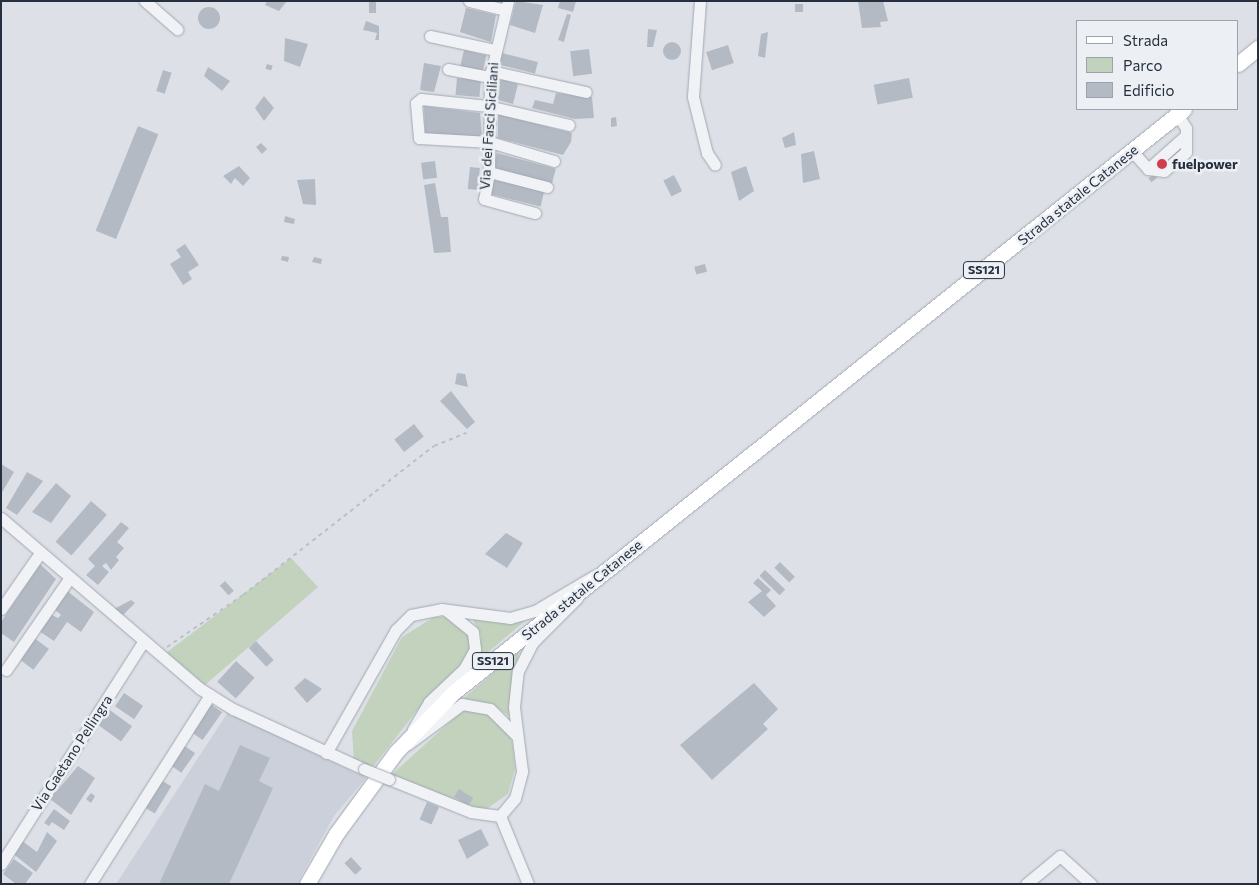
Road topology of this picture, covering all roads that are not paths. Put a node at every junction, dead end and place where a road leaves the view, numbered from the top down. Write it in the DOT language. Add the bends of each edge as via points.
graph roads {
  1 [pos="144,1"];
  2 [pos="468,1"];
  3 [pos="700,1"];
  4 [pos="507,6"];
  5 [pos="177,29"];
  6 [pos="430,36"];
  7 [pos="1258,48"];
  8 [pos="496,50"];
  9 [pos="1239,63"];
  10 [pos="448,69"];
  11 [pos="490,74"];
  12 [pos="586,92"];
  13 [pos="488,106"];
  14 [pos="1180,112"];
  15 [pos="569,125"];
  16 [pos="490,142"];
  17 [pos="1132,151"];
  18 [pos="554,161"];
  19 [pos="715,165"];
  20 [pos="489,172"];
  21 [pos="547,187"];
  22 [pos="535,213"];
  23 [pos="1,518"];
  24 [pos="40,554"];
  25 [pos="605,571"];
  26 [pos="65,576"];
  27 [pos="583,589"];
  28 [pos="441,608"];
  29 [pos="1,609"];
  30 [pos="143,642"];
  31 [pos="6,670"];
  32 [pos="210,695"];
  33 [pos="407,738"];
  34 [pos="518,739"];
  35 [pos="396,752"];
  36 [pos="326,753"];
  37 [pos="500,816"];
  38 [pos="1,864"];
  39 [pos="90,884"];
  40 [pos="307,884"];
  41 [pos="528,884"];
  42 [pos="1026,884"];
  43 [pos="1091,884"];
  1 -- 5 [label="street"];
  2 -- 4 [label="street"];
  3 -- 19 [label="street" via="693,98 707,153"];
  4 -- 8 [label="street, Via dei Fasci Siciliani"];
  6 -- 8 [label="street"];
  7 -- 9 [label="main road"];
  8 -- 11 [label="street, Via dei Fasci Siciliani"];
  10 -- 11 [label="street"];
  11 -- 12 [label="street"];
  11 -- 13 [label="street, Via dei Fasci Siciliani"];
  13 -- 15 [label="street"];
  13 -- 16 [label="street, Via dei Fasci Siciliani"];
  13 -- 16 [label="street" via="421,99 415,111 419,138"];
  14 -- 17 [label="main road, Strada statale Catanese / SS121"];
  14 -- 17 [label="street" via="1186,128 1186,152 1164,171 1148,169"];
  16 -- 18 [label="street"];
  16 -- 20 [label="street, Via dei Fasci Siciliani"];
  17 -- 25 [label="main road, Strada statale Catanese / SS121"];
  20 -- 21 [label="street"];
  20 -- 22 [label="street, Via dei Fasci Siciliani" via="484,198"];
  23 -- 24 [label="street"];
  24 -- 26 [label="street"];
  24 -- 29 [label="street"];
  25 -- 27 [label="main road, Strada statale Catanese / SS121"];
  25 -- 28 [label="street" via="576,583 535,611 510,618"];
  26 -- 30 [label="street"];
  26 -- 31 [label="street"];
  27 -- 33 [label="main road, Strada statale Catanese / SS121" via="454,692"];
  27 -- 34 [label="street" via="566,614 524,656 514,689"];
  28 -- 33 [label="street" via="466,622 473,632 475,649 464,669 429,702"];
  28 -- 36 [label="street" via="411,615 396,630"];
  30 -- 32 [label="street"];
  30 -- 38 [label="street, Via Gaetano Pellingra"];
  32 -- 36 [label="street"];
  32 -- 39 [label="street"];
  33 -- 35 [label="main road, Strada statale Catanese / SS121"];
  34 -- 35 [label="street" via="511,726 490,709 462,704"];
  34 -- 37 [label="street" via="520,782 508,808"];
  35 -- 40 [label="main road, Strada statale Catanese / SS121" via="336,834"];
  36 -- 37 [label="street, bridge" via="480,815"];
  37 -- 41 [label="street"];
  42 -- 43 [label="street" via="1060,856"];
}
